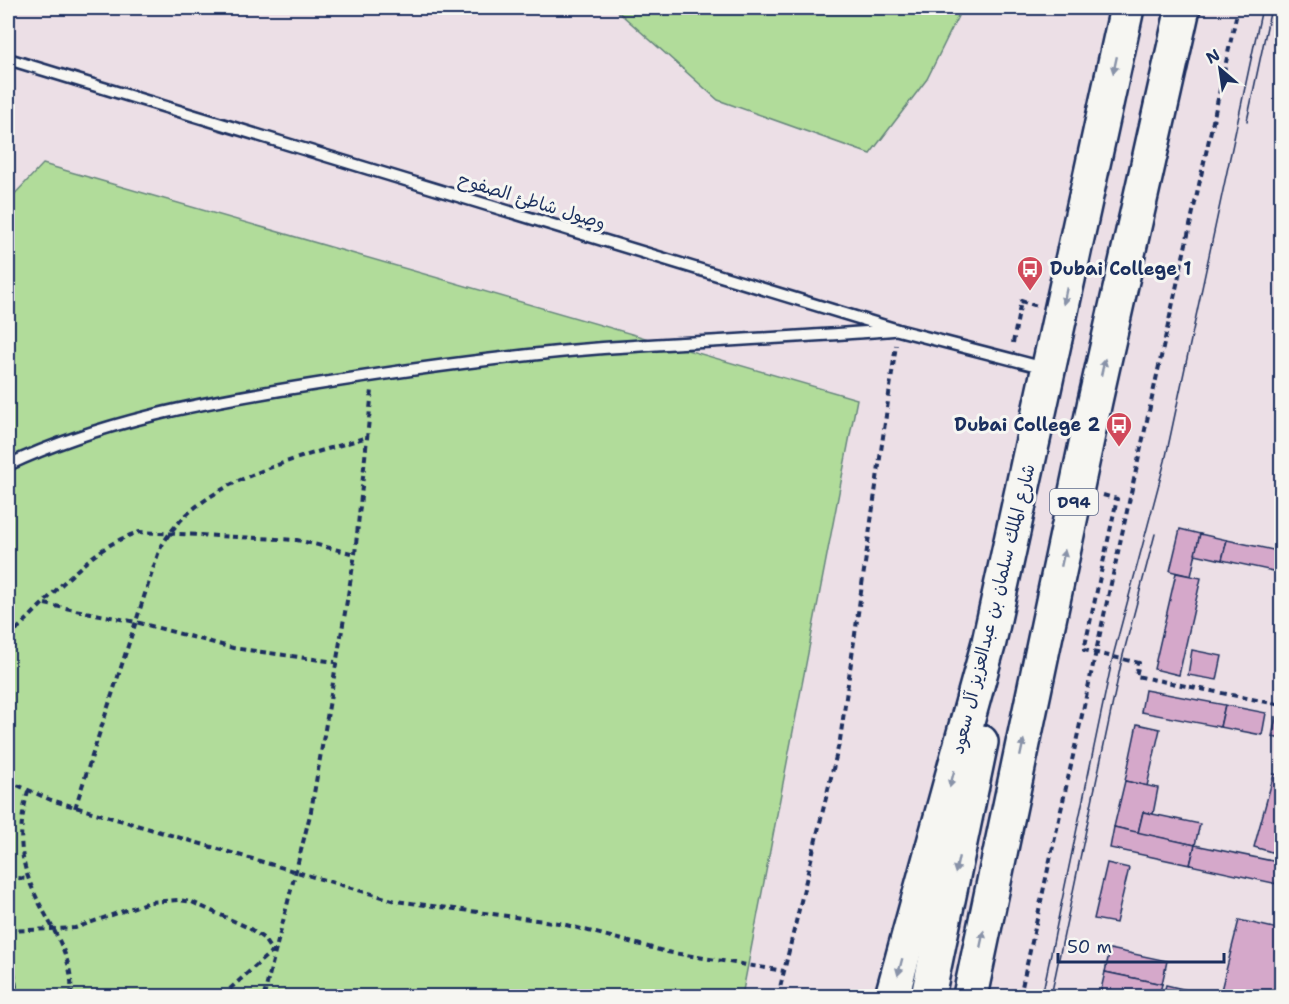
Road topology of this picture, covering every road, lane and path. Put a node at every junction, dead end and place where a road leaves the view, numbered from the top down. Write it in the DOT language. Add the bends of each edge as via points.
graph roads {
  1 [pos="1127,8"];
  2 [pos="1183,8"];
  3 [pos="1238,8"];
  4 [pos="8,59"];
  5 [pos="898,330"];
  6 [pos="1048,369"];
  7 [pos="373,375"];
  8 [pos="367,437"];
  9 [pos="8,465"];
  10 [pos="1077,488"];
  11 [pos="168,532"];
  12 [pos="355,554"];
  13 [pos="44,604"];
  14 [pos="136,622"];
  15 [pos="8,637"];
  16 [pos="989,642"];
  17 [pos="1097,652"];
  18 [pos="335,662"];
  19 [pos="1281,705"];
  20 [pos="8,781"];
  21 [pos="27,791"];
  22 [pos="75,808"];
  23 [pos="297,873"];
  24 [pos="8,877"];
  25 [pos="28,879"];
  26 [pos="55,930"];
  27 [pos="9,931"];
  28 [pos="273,953"];
  29 [pos="784,971"];
  30 [pos="17,996"];
  31 [pos="71,996"];
  32 [pos="222,996"];
  33 [pos="264,996"];
  34 [pos="778,996"];
  35 [pos="892,996"];
  36 [pos="928,996"];
  37 [pos="970,996"];
  38 [pos="1020,996"];
  1 -- 6 [label="main road, شارع الملك سلمان بن عبدالعزيز آل سعود / D94, one-way"];
  10 -- 2 [label="main road, D94, one-way"];
  3 -- 17 [label="path"];
  4 -- 5 [label="lane, وصول شاطئ الصفوح"];
  5 -- 6 [label="lane, وصول شاطئ الصفوح"];
  5 -- 7 [label="lane" via="603,348"];
  5 -- 29 [label="path" via="840,740"];
  6 -- 16 [label="main road, شارع الملك سلمان بن عبدالعزيز آل سعود / D94"];
  7 -- 8 [label="path"];
  7 -- 9 [label="lane" via="173,410 93,432"];
  8 -- 11 [label="path" via="261,470 192,510"];
  8 -- 12 [label="path"];
  10 -- 17 [label="path" via="1117,499 1084,650"];
  37 -- 10 [label="main road, D94, one-way"];
  11 -- 12 [label="path" via="297,540"];
  11 -- 13 [label="path" via="140,532 110,543"];
  11 -- 14 [label="path"];
  12 -- 18 [label="path"];
  13 -- 14 [label="path"];
  13 -- 15 [label="path"];
  14 -- 18 [label="path" via="233,648"];
  14 -- 22 [label="path"];
  16 -- 35 [label="main road, شارع الملك سلمان بن عبدالعزيز آل سعود / D94, one-way"];
  16 -- 36 [label="main road, one-way" via="980,755"];
  17 -- 19 [label="path" via="1139,663 1136,676"];
  17 -- 38 [label="path"];
  18 -- 23 [label="path"];
  20 -- 21 [label="path"];
  21 -- 22 [label="path"];
  21 -- 25 [label="path" via="21,836"];
  22 -- 23 [label="path"];
  23 -- 28 [label="path"];
  23 -- 29 [label="path" via="396,901 559,923 667,952"];
  24 -- 25 [label="path"];
  24 -- 27 [label="path"];
  25 -- 26 [label="path"];
  26 -- 27 [label="path"];
  26 -- 28 [label="path" via="84,926 149,902 179,900 249,928 263,938"];
  26 -- 31 [label="path" via="68,960"];
  27 -- 30 [label="path"];
  28 -- 32 [label="path"];
  28 -- 33 [label="path"];
  29 -- 34 [label="path"];
}
